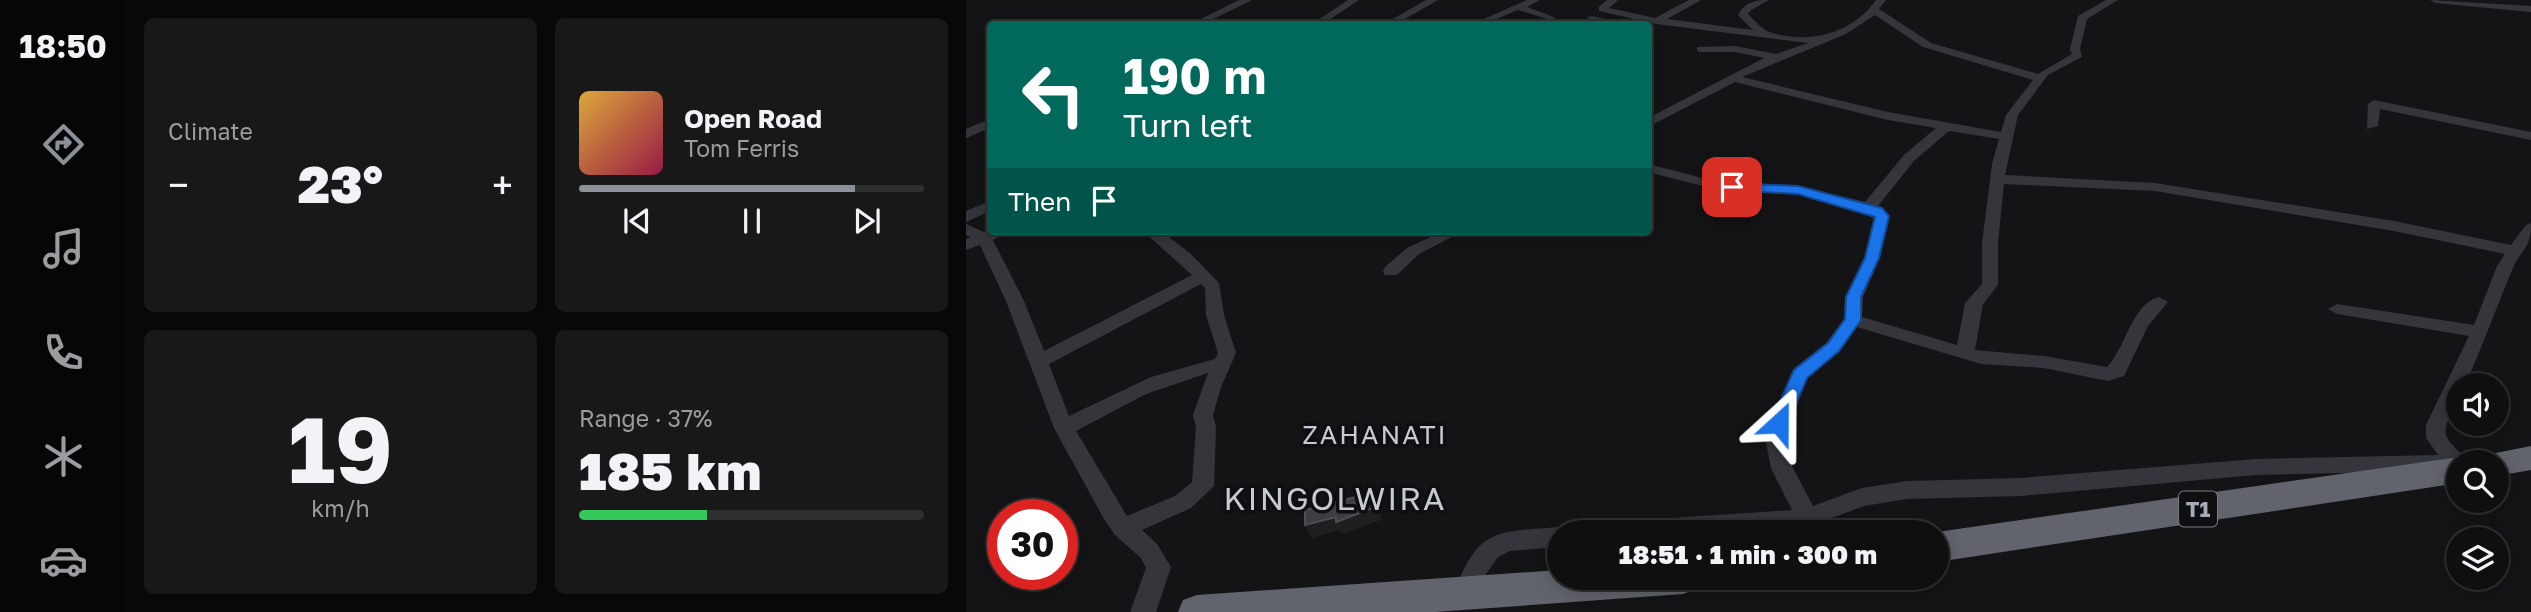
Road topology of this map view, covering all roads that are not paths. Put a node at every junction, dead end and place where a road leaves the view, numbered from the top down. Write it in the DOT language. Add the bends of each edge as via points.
graph roads {
  1 [pos="1247,0"];
  2 [pos="1354,0"];
  3 [pos="1433,0"];
  4 [pos="1535,0"];
  5 [pos="1612,0"];
  6 [pos="1696,0"];
  7 [pos="1764,0"];
  8 [pos="1881,0"];
  9 [pos="2113,0"];
  10 [pos="2435,0"];
  11 [pos="2516,0"];
  12 [pos="2531,3"];
  13 [pos="1520,8"];
  14 [pos="2531,9"];
  15 [pos="1875,11"];
  16 [pos="1550,19"];
  17 [pos="1592,19"];
  18 [pos="1202,21"];
  19 [pos="1322,21"];
  20 [pos="1394,21"];
  21 [pos="1485,21"];
  22 [pos="1601,21"];
  23 [pos="1656,21"];
  24 [pos="1678,23"];
  25 [pos="1652,30"];
  26 [pos="1763,33"];
  27 [pos="1823,41"];
  28 [pos="1701,49"];
  29 [pos="1777,58"];
  30 [pos="1734,78"];
  31 [pos="2040,78"];
  32 [pos="1652,121"];
  33 [pos="987,124"];
  34 [pos="2372,126"];
  35 [pos="1944,128"];
  36 [pos="966,134"];
  37 [pos="2531,136"];
  38 [pos="2007,137"];
  39 [pos="1652,169"];
  40 [pos="1998,179"];
  41 [pos="987,206"];
  42 [pos="1868,208"];
  43 [pos="966,217"];
  44 [pos="2531,228"];
  45 [pos="1156,235"];
  46 [pos="1447,235"];
  47 [pos="979,236"];
  48 [pos="2517,252"];
  49 [pos="1391,271"];
  50 [pos="1203,276"];
  51 [pos="2159,302"];
  52 [pos="2337,309"];
  53 [pos="1853,320"];
  54 [pos="2480,332"];
  55 [pos="1965,354"];
  56 [pos="1039,360"];
  57 [pos="1220,364"];
  58 [pos="1064,428"];
  59 [pos="2446,451"];
  60 [pos="2531,458"];
  61 [pos="2509,462"];
  62 [pos="2446,466"];
  63 [pos="2446,468"];
  64 [pos="1808,518"];
  65 [pos="1780,520"];
  66 [pos="1123,528"];
  67 [pos="1547,539"];
  68 [pos="1949,545"];
  69 [pos="1547,587"];
  70 [pos="1467,593"];
  71 [pos="1415,605"];
  72 [pos="1269,610"];
  73 [pos="1143,612"];
  74 [pos="1197,612"];
  1 -- 18 [label="street"];
  2 -- 19 [label="street"];
  3 -- 20 [label="street"];
  4 -- 13 [label="street"];
  5 -- 23 [label="street" via="1602,9"];
  6 -- 23 [label="street"];
  7 -- 26 [label="street" via="1743,15"];
  8 -- 15 [label="street"];
  9 -- 31 [label="street" via="2082,18 2076,57"];
  10 -- 14 [label="street"];
  11 -- 12 [label="street"];
  13 -- 16 [label="street"];
  13 -- 21 [label="street"];
  15 -- 27 [label="street"];
  15 -- 31 [label="street" via="1927,45"];
  17 -- 22 [label="street"];
  23 -- 24 [label="street"];
  24 -- 25 [label="street"];
  24 -- 26 [label="street"];
  26 -- 27 [label="street"];
  27 -- 29 [label="street"];
  28 -- 29 [label="street" via="1735,49"];
  29 -- 30 [label="street"];
  30 -- 32 [label="street"];
  30 -- 35 [label="street"];
  31 -- 38 [label="street" via="2015,109"];
  33 -- 36 [label="street"];
  34 -- 37 [label="street" via="2374,104"];
  35 -- 38 [label="street"];
  35 -- 42 [label="street" via="1909,158"];
  38 -- 40 [label="street"];
  39 -- 42 [label="street" via="1713,186 1798,190"];
  40 -- 48 [label="street" via="2155,187 2482,242"];
  40 -- 55 [label="street" via="1990,285 1974,303"];
  41 -- 43 [label="street"];
  42 -- 53 [label="street" via="1881,213 1882,220 1872,258 1854,297"];
  44 -- 48 [label="street"];
  45 -- 50 [label="street"];
  46 -- 49 [label="street" via="1413,251"];
  47 -- 56 [label="street" via="1015,301"];
  48 -- 54 [label="street" via="2505,266"];
  50 -- 56 [label="street"];
  50 -- 57 [label="street" via="1213,287 1215,315 1227,345"];
  51 -- 55 [label="street" via="2140,324 2113,373"];
  52 -- 54 [label="street"];
  53 -- 55 [label="street"];
  53 -- 64 [label="street" via="1833,347 1800,374 1775,437 1782,465"];
  54 -- 59 [label="street" via="2435,431"];
  56 -- 58 [label="street"];
  57 -- 58 [label="street" via="1139,387"];
  57 -- 66 [label="street" via="1203,415 1203,486 1183,502"];
  58 -- 66 [label="street"];
  60 -- 61 [label="highway"];
  62 -- 64 [label="street" via="2256,467 2021,487 1907,490 1863,497"];
  63 -- 68 [label="highway, T1"];
  64 -- 65 [label="street"];
  66 -- 73 [label="street" via="1149,551 1159,567"];
  67 -- 70 [label="street" via="1491,546 1481,556"];
  69 -- 70 [label="highway"];
  70 -- 71 [label="highway"];
  71 -- 72 [label="highway"];
  72 -- 74 [label="highway"];
}
